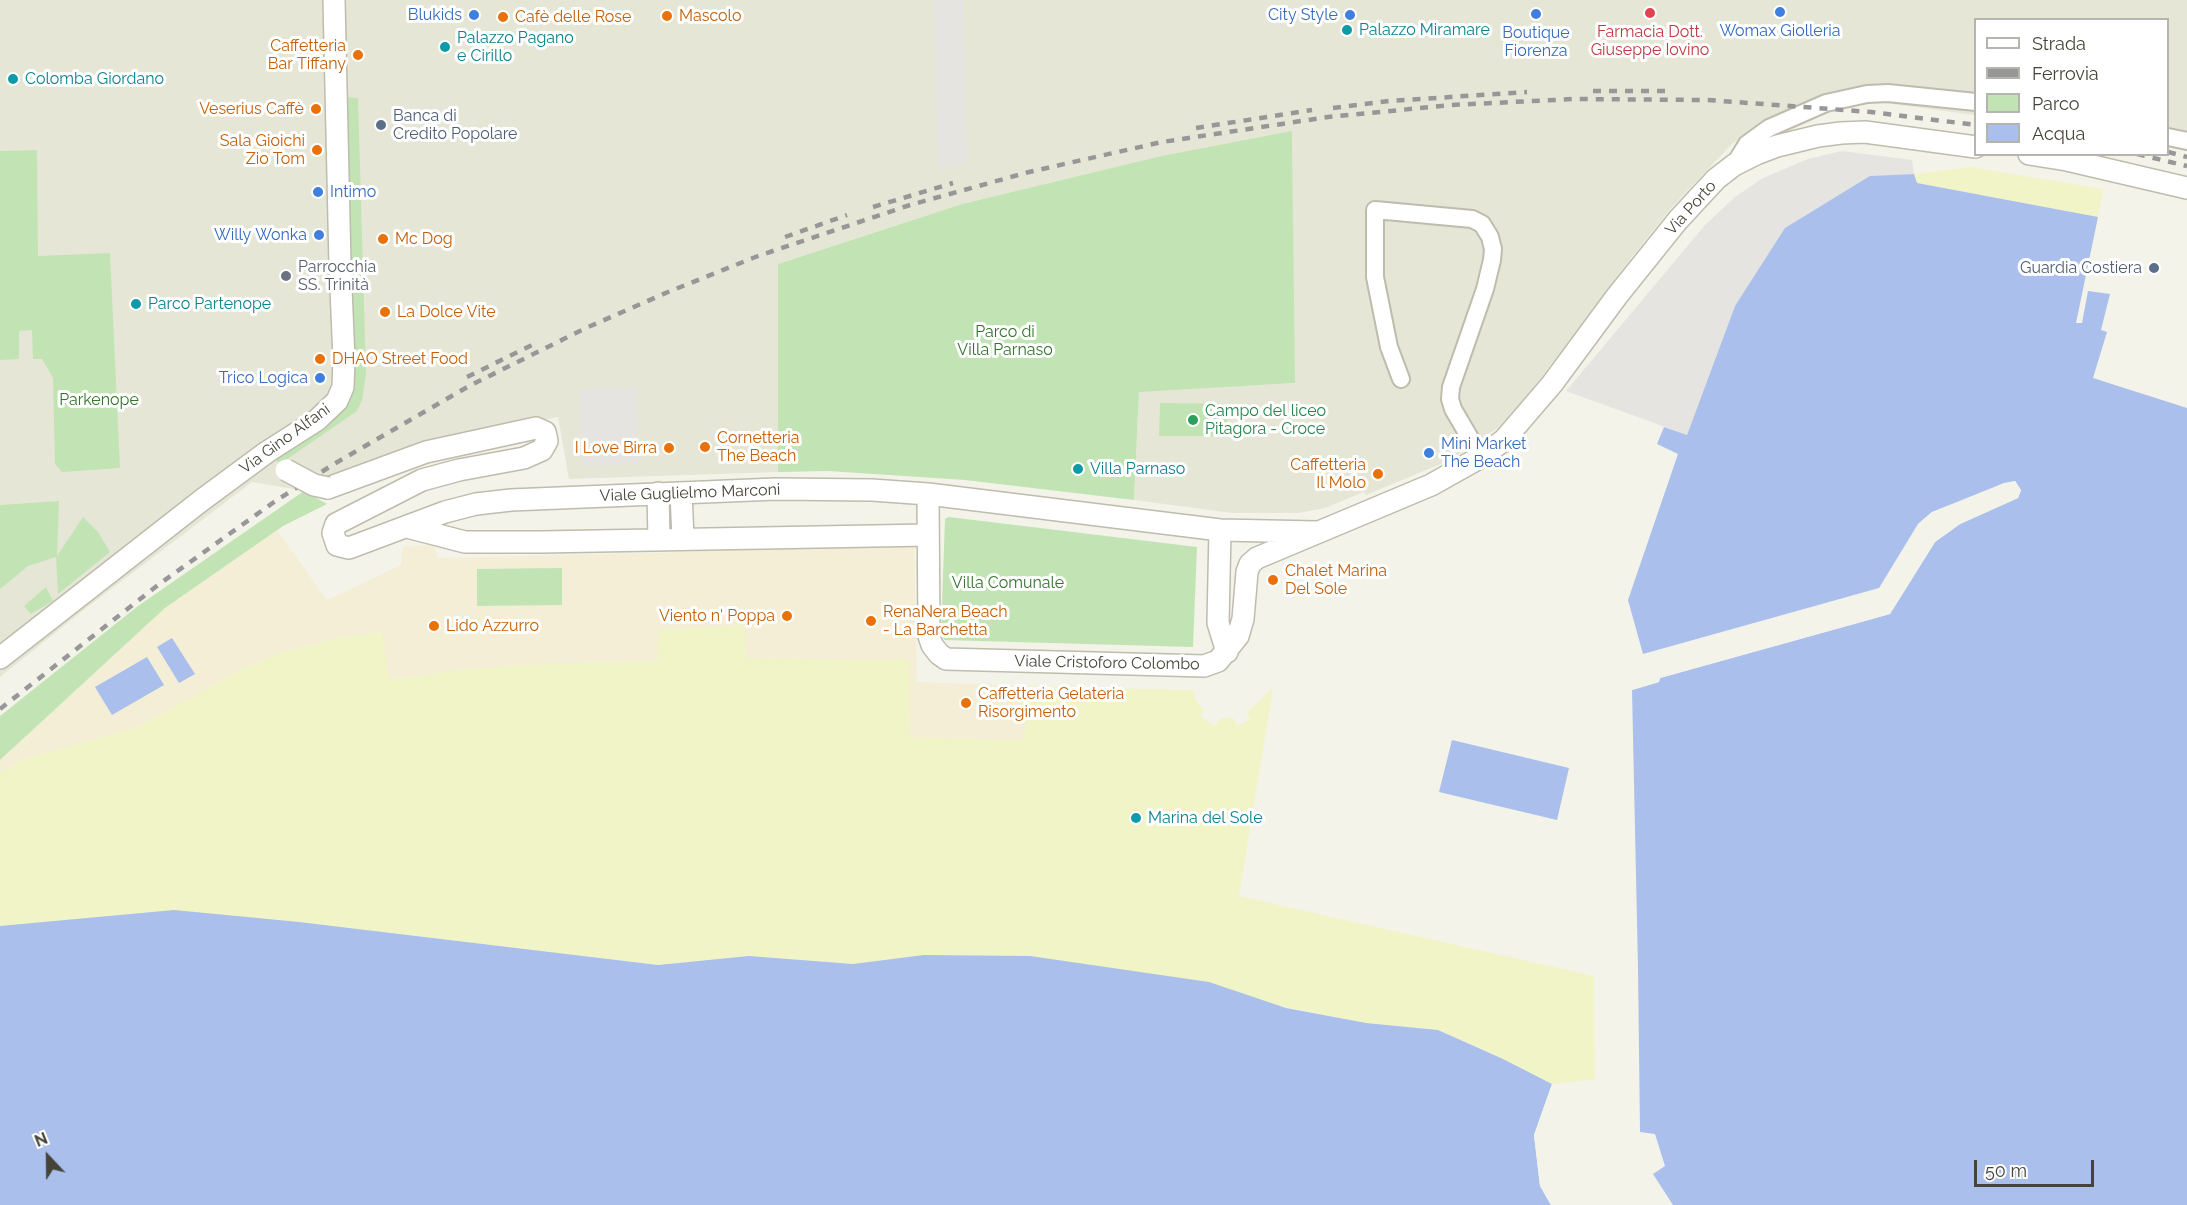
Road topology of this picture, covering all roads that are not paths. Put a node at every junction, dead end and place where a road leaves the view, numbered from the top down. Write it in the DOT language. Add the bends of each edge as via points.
graph roads {
  1 [pos="334,0"];
  2 [pos="1974,102"];
  3 [pos="1793,116"];
  4 [pos="2169,137"];
  5 [pos="1800,140"];
  6 [pos="2187,141"];
  7 [pos="1974,147"];
  8 [pos="2041,156"];
  9 [pos="1734,165"];
  10 [pos="2187,188"];
  11 [pos="1401,379"];
  12 [pos="267,452"];
  13 [pos="1481,457"];
  14 [pos="658,493"];
  15 [pos="681,493"];
  16 [pos="928,494"];
  17 [pos="407,527"];
  18 [pos="1220,530"];
  19 [pos="1317,532"];
  20 [pos="928,535"];
  21 [pos="683,538"];
  22 [pos="659,539"];
  23 [pos="1227,652"];
  24 [pos="0,658"];
  1 -- 12 [label="street, Via Gino Alfani" via="344,387 337,401 317,420"];
  2 -- 3 [label="street, Via Porto" via="1867,94 1826,103"];
  3 -- 5 [label="street" via="1791,132"];
  3 -- 9 [label="street, Via Porto" via="1747,144"];
  4 -- 6 [label="street"];
  5 -- 7 [label="street" via="1864,132"];
  5 -- 9 [label="street"];
  8 -- 10 [label="street"];
  9 -- 13 [label="street, Via Porto" via="1678,220 1523,419"];
  11 -- 13 [label="street" via="1389,347 1375,277 1375,210 1472,219 1482,224 1490,237 1492,260 1450,399"];
  12 -- 17 [label="street, Viale Guglielmo Marconi, bridge" via="286,470 328,488 447,446 536,428 545,432 547,441 542,450 524,458 422,480 336,524 333,533 338,545 349,548"];
  12 -- 24 [label="street, Via Gino Alfani"];
  13 -- 19 [label="street, Viale Guglielmo Marconi" via="1431,485"];
  14 -- 15 [label="street, Viale Guglielmo Marconi"];
  14 -- 17 [label="street, Viale Guglielmo Marconi" via="477,504"];
  14 -- 22 [label="street"];
  15 -- 16 [label="street, Viale Guglielmo Marconi" via="872,489"];
  15 -- 21 [label="street"];
  16 -- 18 [label="street, Viale Guglielmo Marconi"];
  16 -- 20 [label="street"];
  17 -- 22 [label="street" via="465,542"];
  18 -- 19 [label="street, Viale Guglielmo Marconi"];
  18 -- 23 [label="street" via="1218,623"];
  19 -- 23 [label="street" via="1250,564 1243,619"];
  20 -- 21 [label="street"];
  20 -- 23 [label="street, Viale Cristoforo Colombo" via="929,636 946,659 1204,666 1218,661"];
  21 -- 22 [label="street"];
}
